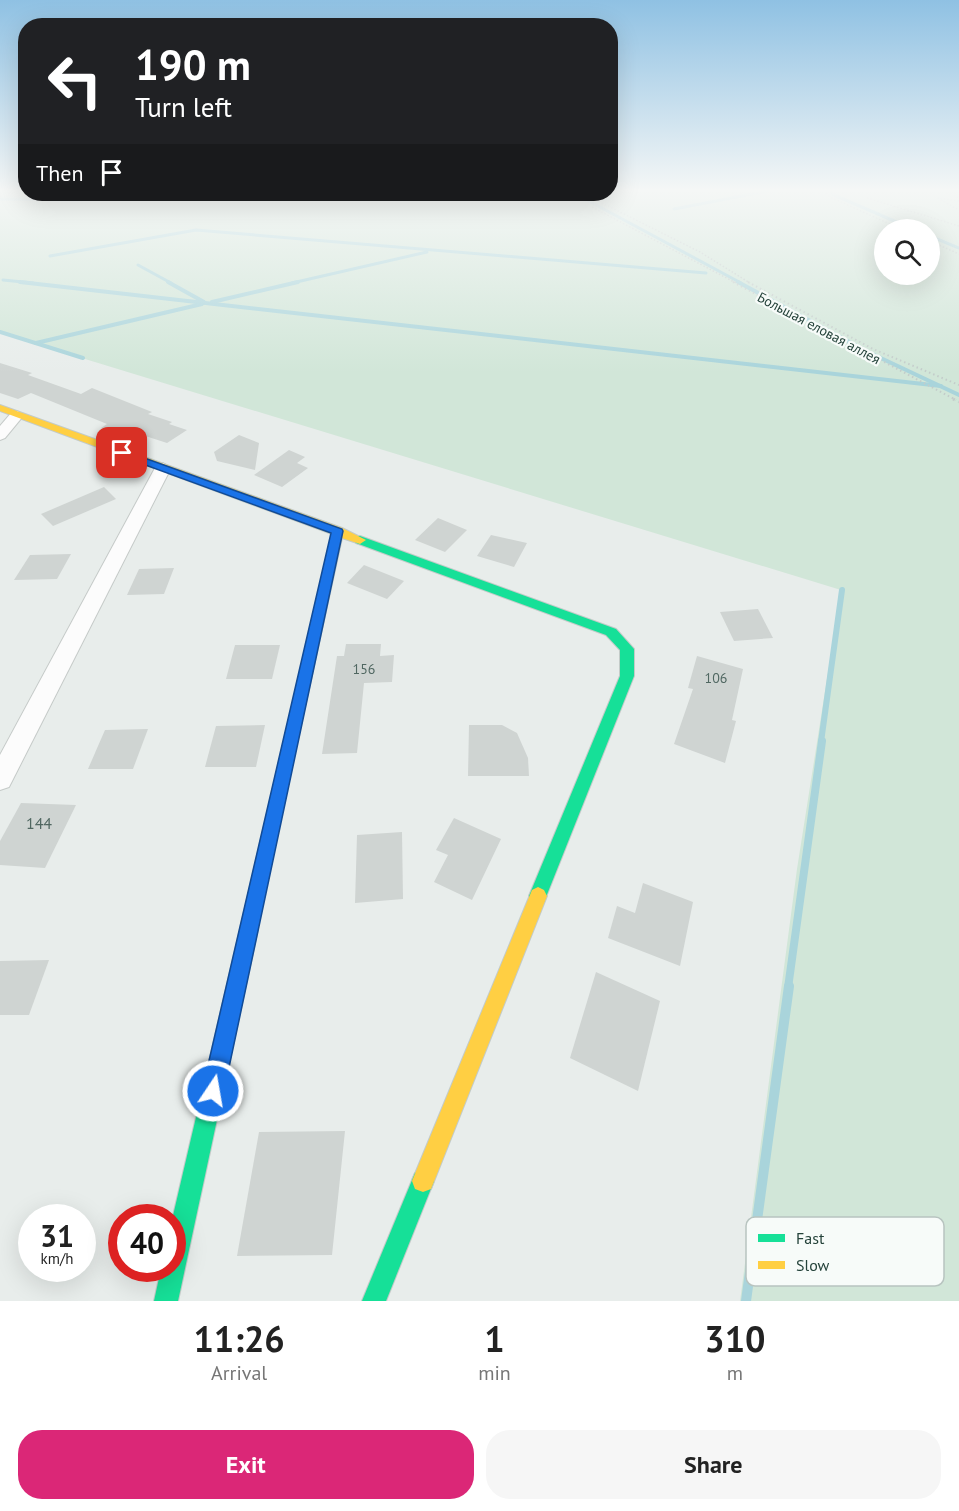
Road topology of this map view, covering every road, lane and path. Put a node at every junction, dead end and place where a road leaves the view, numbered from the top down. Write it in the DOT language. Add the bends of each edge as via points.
graph roads {
  1 [pos="675,252"];
  2 [pos="698,252"];
  3 [pos="959,385"];
  4 [pos="959,402"];
  5 [pos="0,408"];
  6 [pos="17,415"];
  7 [pos="0,435"];
  8 [pos="163,468"];
  9 [pos="338,531"];
  10 [pos="0,778"];
  11 [pos="166,1301"];
  12 [pos="374,1301"];
  1 -- 4 [label="path, Большая еловая аллея"];
  2 -- 3 [label="path" via="873,349"];
  5 -- 6 [label="street"];
  6 -- 7 [label="street"];
  6 -- 8 [label="street"];
  8 -- 9 [label="street"];
  8 -- 10 [label="street"];
  9 -- 11 [label="street"];
  9 -- 12 [label="street" via="611,632 627,649 627,676"];
}
